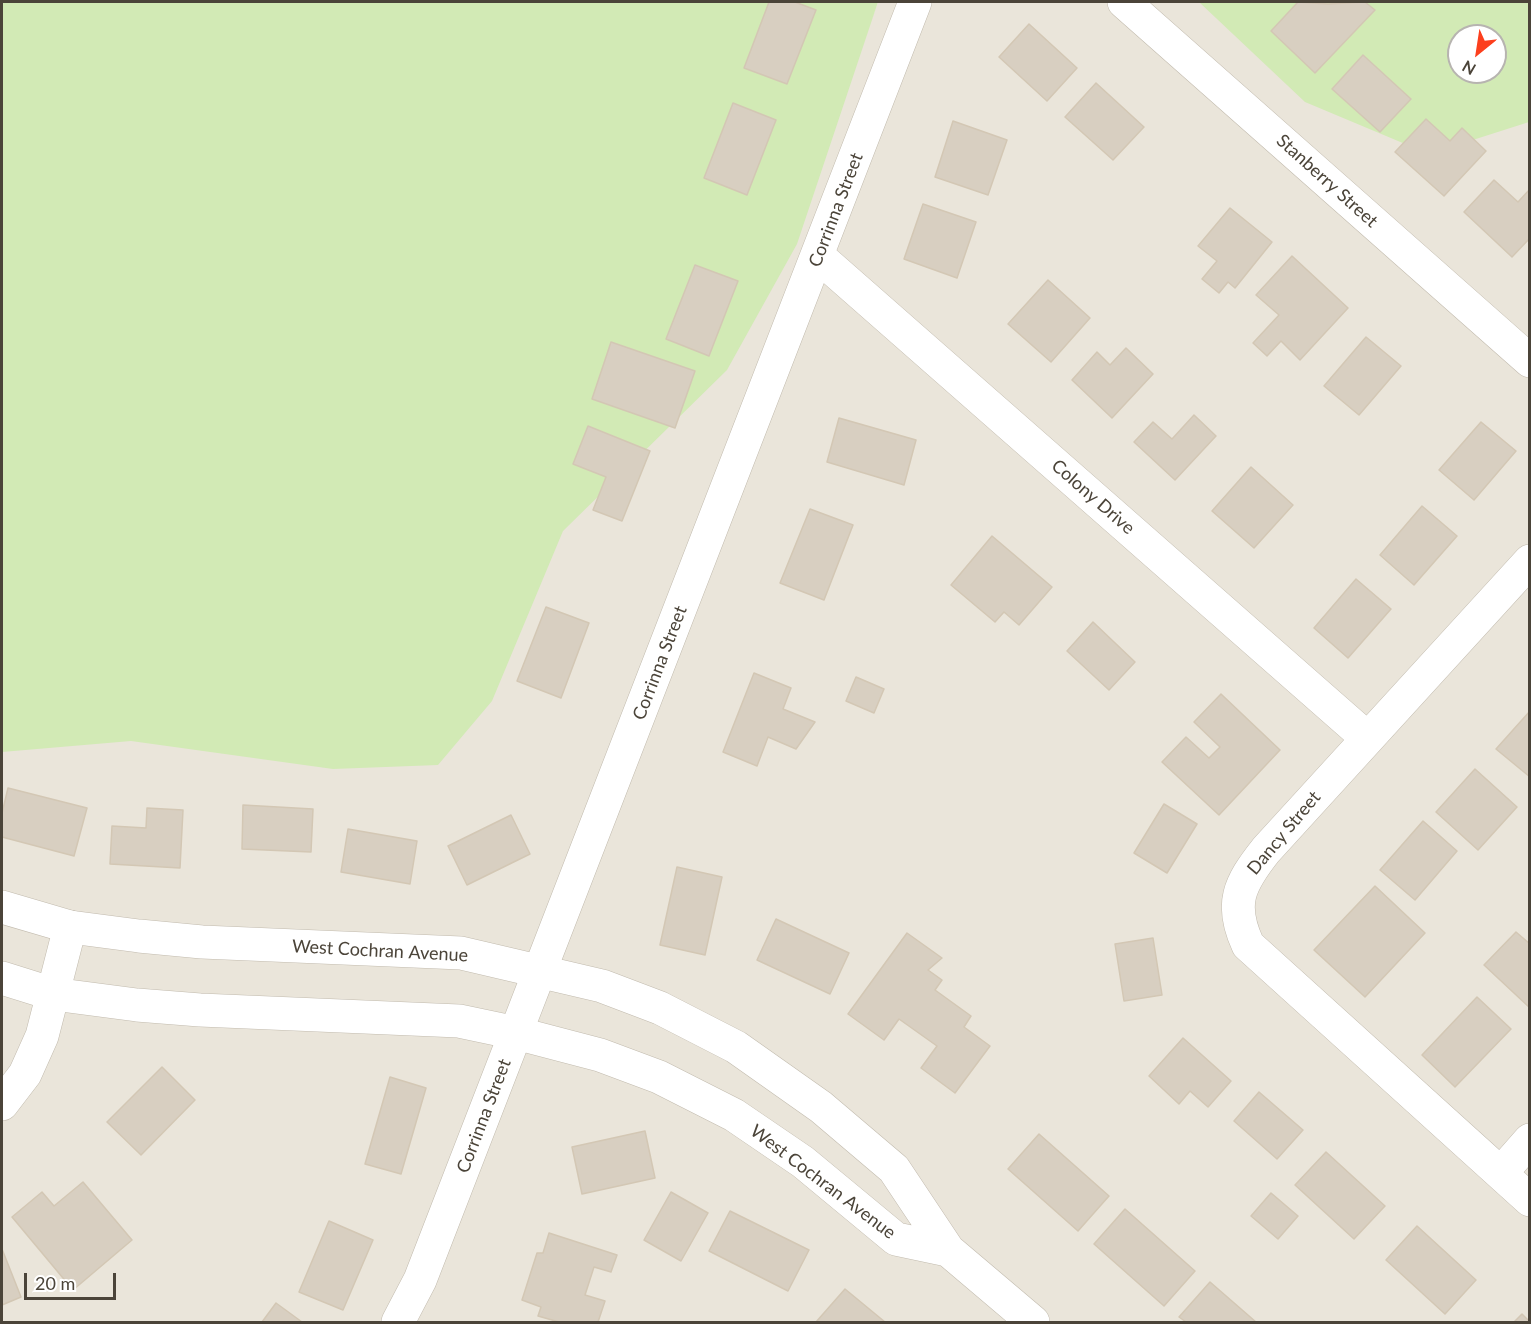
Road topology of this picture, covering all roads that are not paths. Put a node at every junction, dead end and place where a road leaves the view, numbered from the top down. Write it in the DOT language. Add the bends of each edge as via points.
graph roads {
  1 [pos="915,2"];
  2 [pos="1124,2"];
  3 [pos="819,256"];
  4 [pos="1530,361"];
  5 [pos="1530,561"];
  6 [pos="1367,738"];
  7 [pos="2,907"];
  8 [pos="70,927"];
  9 [pos="540,972"];
  10 [pos="2,978"];
  11 [pos="53,994"];
  12 [pos="516,1033"];
  13 [pos="2,1104"];
  14 [pos="1530,1140"];
  15 [pos="1501,1173"];
  16 [pos="1530,1200"];
  17 [pos="948,1250"];
  18 [pos="398,1323"];
  19 [pos="1033,1323"];
  1 -- 3 [label="street, Corrinna Street"];
  2 -- 4 [label="street, Stanberry Street"];
  3 -- 6 [label="street, Colony Drive"];
  3 -- 9 [label="street, Corrinna Street"];
  5 -- 6 [label="street, Dancy Street"];
  6 -- 15 [label="street, Dancy Street" via="1253,867 1242,885 1237,905 1239,926 1248,945"];
  7 -- 8 [label="street, West Cochran Avenue"];
  8 -- 9 [label="street, West Cochran Avenue" via="202,942 461,953"];
  8 -- 11 [label="street"];
  9 -- 12 [label="street, Corrinna Street"];
  9 -- 17 [label="street, West Cochran Avenue" via="602,986 660,1008 736,1047 805,1094 894,1169"];
  10 -- 11 [label="street, West Cochran Avenue"];
  11 -- 12 [label="street, West Cochran Avenue" via="200,1010 459,1021"];
  11 -- 13 [label="street" via="42,1036 25,1074"];
  12 -- 17 [label="street, West Cochran Avenue" via="600,1055 659,1077 734,1115 803,1162 896,1239"];
  12 -- 18 [label="street, Corrinna Street" via="420,1280"];
  14 -- 15 [label="street"];
  15 -- 16 [label="street, Dancy Street"];
  17 -- 19 [label="street, West Cochran Avenue"];
}
